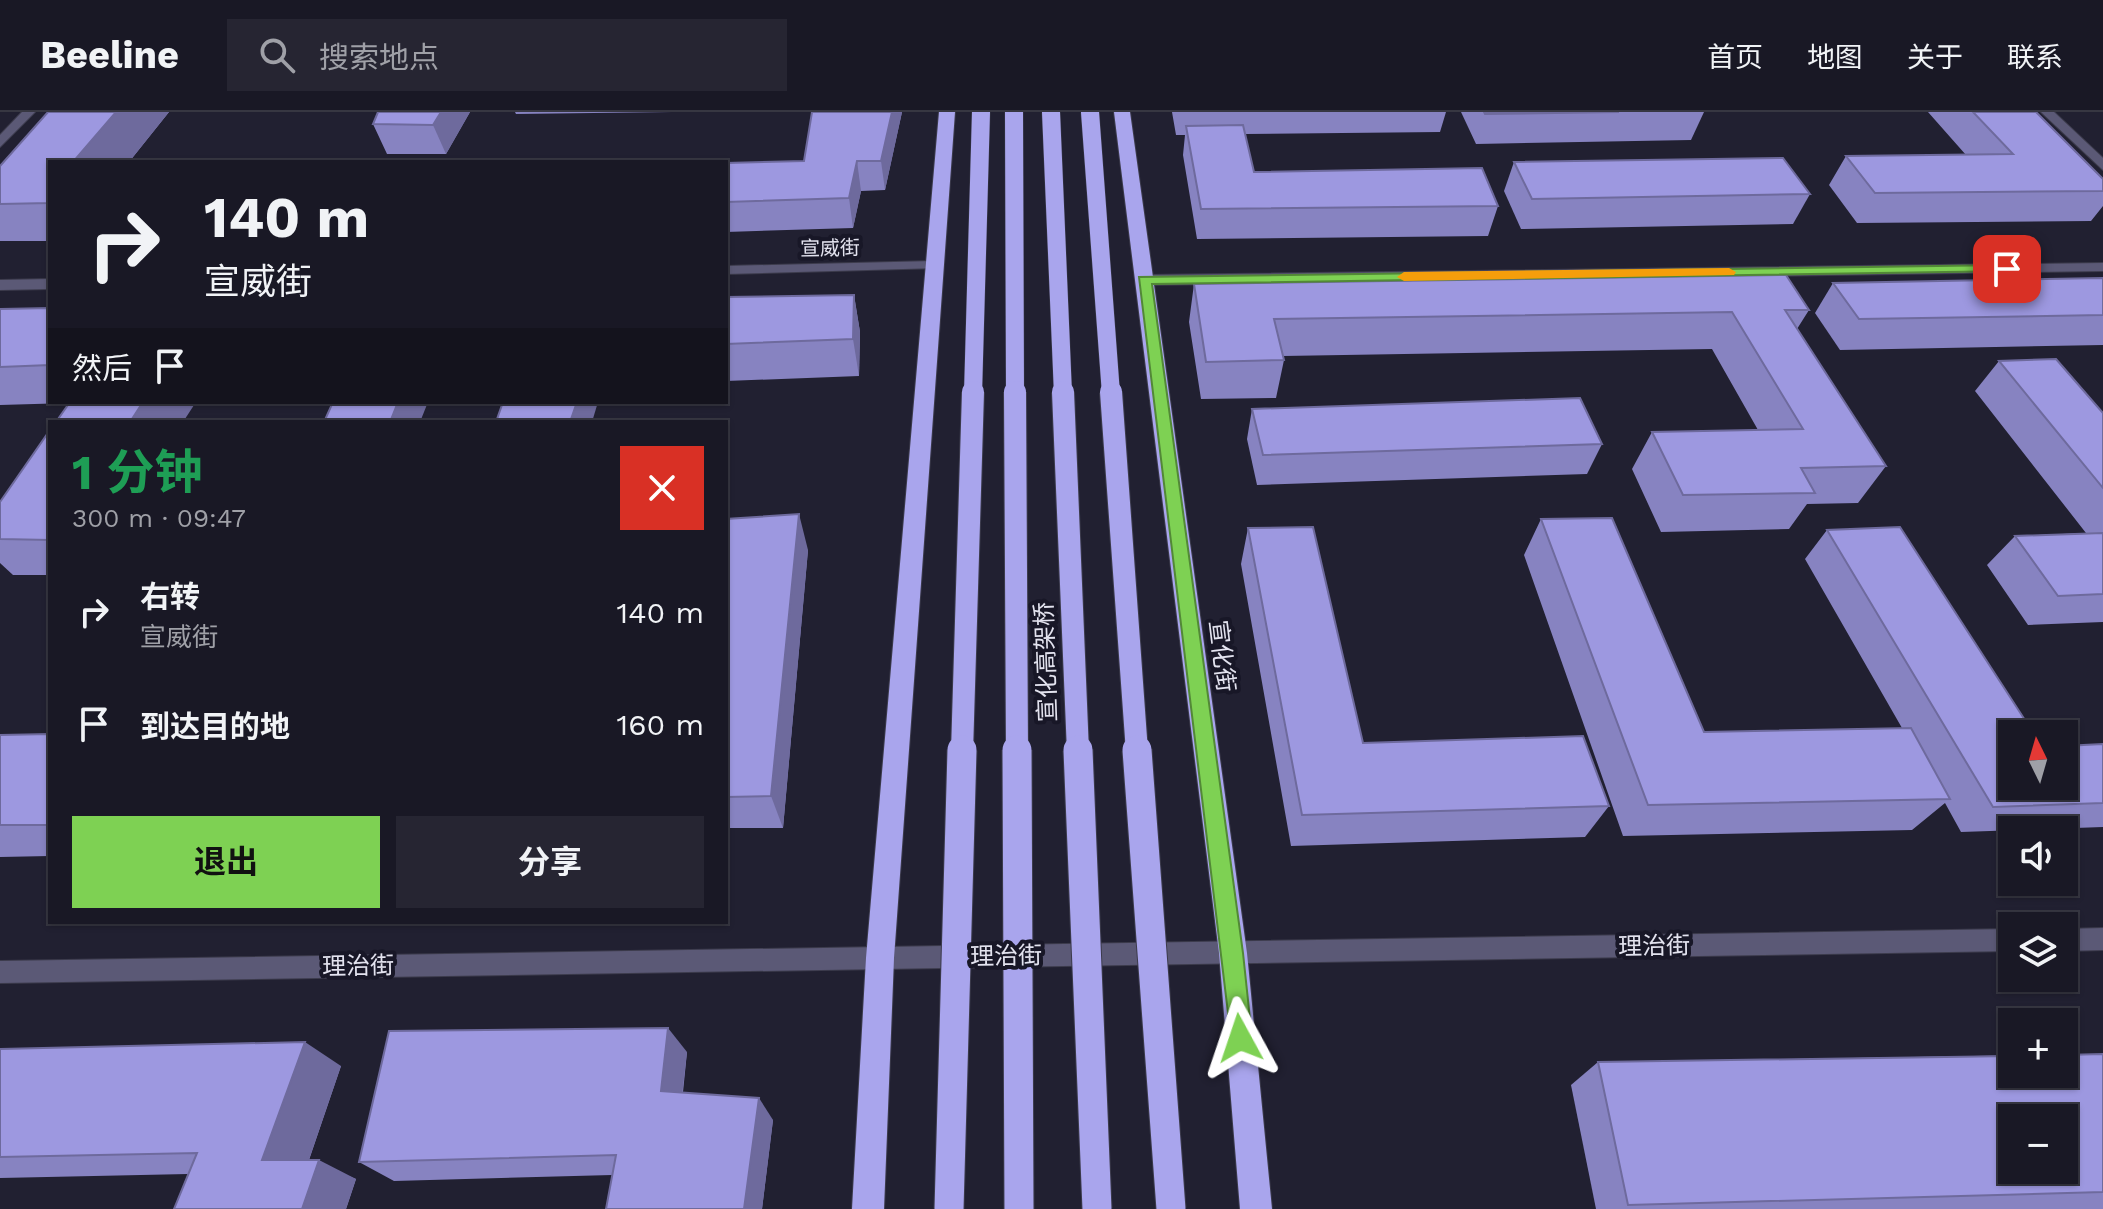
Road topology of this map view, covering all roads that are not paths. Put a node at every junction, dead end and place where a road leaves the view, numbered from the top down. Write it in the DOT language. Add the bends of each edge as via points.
graph roads {
  1 [pos="29,112"];
  2 [pos="947,112"];
  3 [pos="981,112"];
  4 [pos="1014,112"];
  5 [pos="1051,112"];
  6 [pos="1090,112"];
  7 [pos="1122,112"];
  8 [pos="2047,112"];
  9 [pos="0,143"];
  10 [pos="2103,166"];
  11 [pos="934,265"];
  12 [pos="2103,267"];
  13 [pos="728,270"];
  14 [pos="1144,280"];
  15 [pos="48,284"];
  16 [pos="0,285"];
  17 [pos="2103,939"];
  18 [pos="1998,940"];
  19 [pos="2078,940"];
  20 [pos="1233,953"];
  21 [pos="880,958"];
  22 [pos="0,972"];
  23 [pos="868,1209"];
  24 [pos="949,1209"];
  25 [pos="1019,1209"];
  26 [pos="1097,1209"];
  27 [pos="1171,1209"];
  28 [pos="1256,1209"];
  1 -- 9 [label="street"];
  2 -- 11 [label="highway"];
  3 -- 24 [label="highway, bridge"];
  4 -- 25 [label="highway, 宣化高架桥, bridge"];
  5 -- 26 [label="highway, 宣化高架桥, bridge"];
  6 -- 27 [label="highway, bridge"];
  7 -- 14 [label="highway, 宣化街"];
  8 -- 10 [label="street"];
  11 -- 13 [label="street, 宣威街"];
  11 -- 21 [label="highway"];
  12 -- 14 [label="street"];
  14 -- 20 [label="highway, 宣化街"];
  15 -- 16 [label="street"];
  17 -- 19 [label="street"];
  18 -- 20 [label="street, 理治街"];
  20 -- 21 [label="street, 理治街"];
  20 -- 28 [label="highway, 宣化街"];
  21 -- 22 [label="street, 理治街"];
  21 -- 23 [label="highway"];
}
